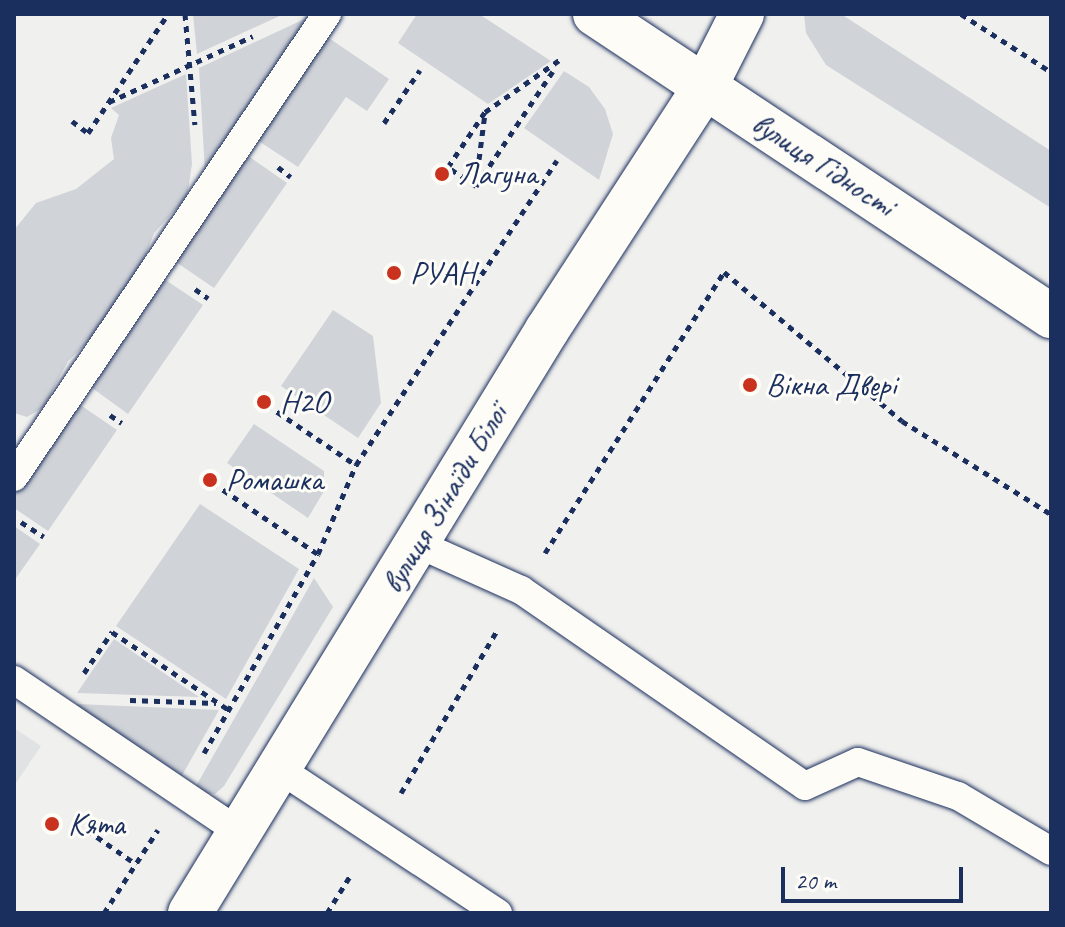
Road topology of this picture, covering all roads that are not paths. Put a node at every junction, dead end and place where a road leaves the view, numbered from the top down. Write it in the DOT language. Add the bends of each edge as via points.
graph roads {
  1 [pos="327,14"];
  2 [pos="595,14"];
  3 [pos="742,14"];
  4 [pos="705,87"];
  5 [pos="1051,316"];
  6 [pos="14,477"];
  7 [pos="418,544"];
  8 [pos="14,680"];
  9 [pos="281,770"];
  10 [pos="241,833"];
  11 [pos="1051,851"];
  12 [pos="190,913"];
  13 [pos="498,913"];
  1 -- 6 [label="lane"];
  2 -- 4 [label="street, вулиця Гідності"];
  3 -- 4 [label="street, вулиця Зінаїди Білої"];
  4 -- 5 [label="street, вулиця Гідності"];
  4 -- 7 [label="street, вулиця Зінаїди Білої" via="547,330"];
  7 -- 9 [label="street, вулиця Зінаїди Білої"];
  7 -- 11 [label="lane" via="521,590 805,786 858,762 958,796"];
  8 -- 10 [label="lane"];
  9 -- 10 [label="street, вулиця Зінаїди Білої"];
  9 -- 13 [label="lane"];
  10 -- 12 [label="street, вулиця Зінаїди Білої"];
}
